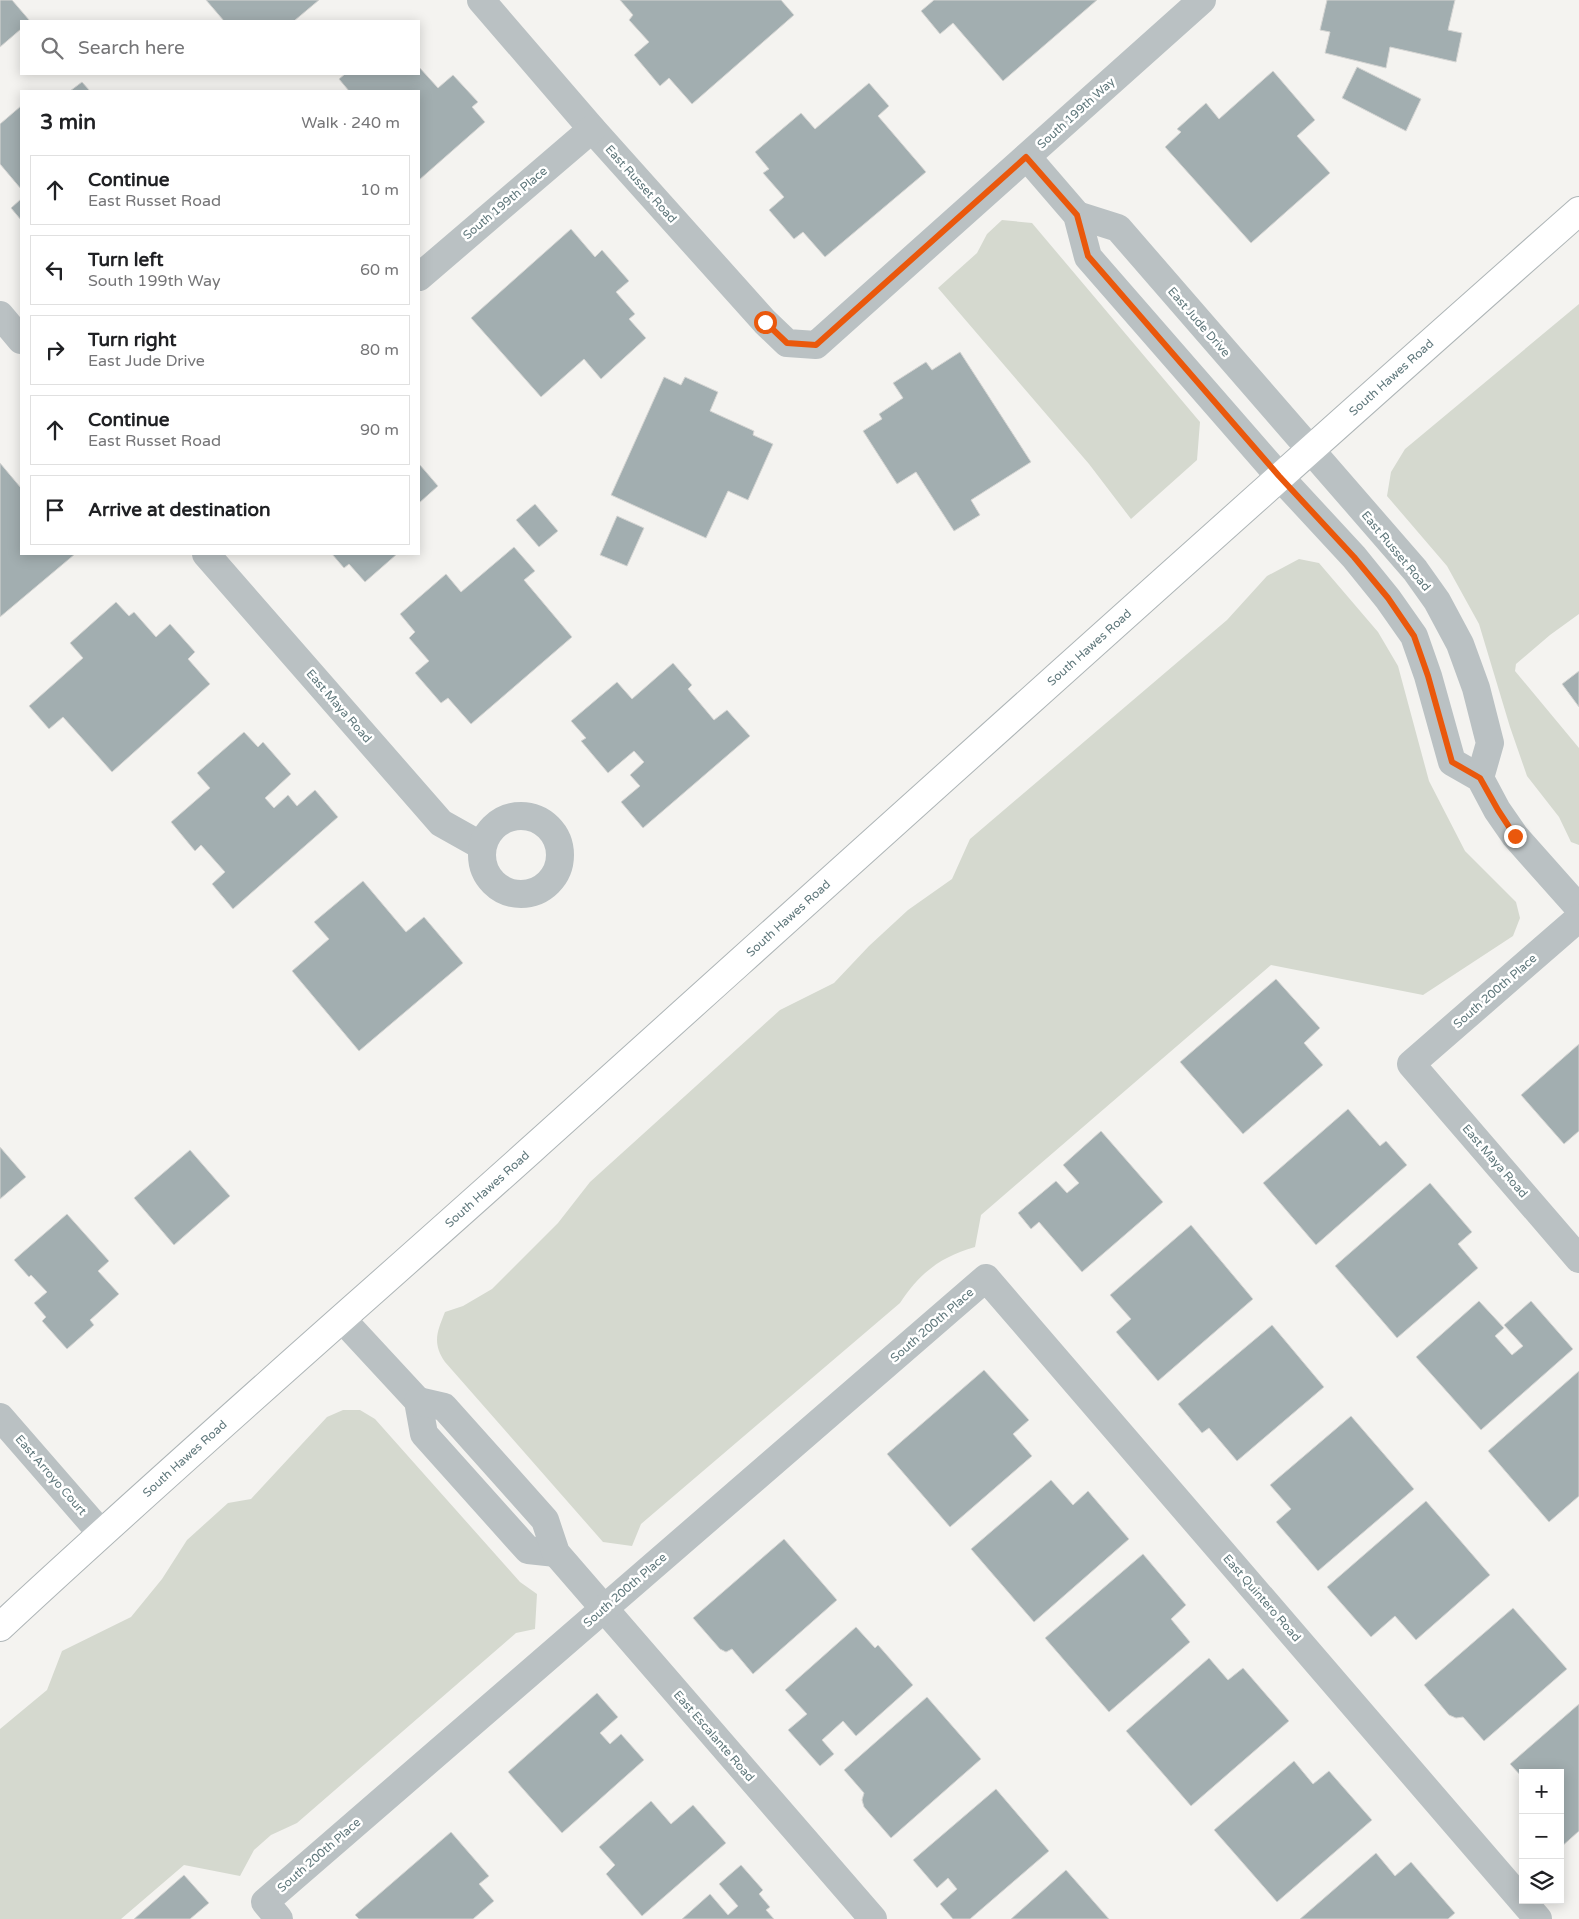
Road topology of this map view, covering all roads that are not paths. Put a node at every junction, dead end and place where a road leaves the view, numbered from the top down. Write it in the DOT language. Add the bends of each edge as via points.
graph roads {
  1 [pos="481,0"];
  2 [pos="1202,0"];
  3 [pos="592,130"];
  4 [pos="1026,157"];
  5 [pos="1579,211"];
  6 [pos="1077,215"];
  7 [pos="420,276"];
  8 [pos="0,315"];
  9 [pos="20,339"];
  10 [pos="816,345"];
  11 [pos="1309,449"];
  12 [pos="1279,476"];
  13 [pos="207,555"];
  14 [pos="1480,778"];
  15 [pos="482,846"];
  16 [pos="1579,908"];
  17 [pos="1579,918"];
  18 [pos="1411,1064"];
  19 [pos="1579,1259"];
  20 [pos="986,1278"];
  21 [pos="342,1319"];
  22 [pos="0,1417"];
  23 [pos="101,1533"];
  24 [pos="603,1609"];
  25 [pos="0,1627"];
  26 [pos="272,1911"];
  27 [pos="873,1919"];
  28 [pos="1538,1919"];
  1 -- 3 [label="street, East Russet Road"];
  2 -- 4 [label="street, South 199th Way"];
  3 -- 7 [label="street, South 199th Place"];
  3 -- 10 [label="street, East Russet Road" via="765,322 787,343"];
  4 -- 6 [label="street"];
  4 -- 10 [label="street, South 199th Way"];
  5 -- 11 [label="main road, South Hawes Road"];
  6 -- 11 [label="street, East Jude Drive" via="1118,228"];
  6 -- 12 [label="street" via="1088,256"];
  8 -- 9 [label="street"];
  11 -- 12 [label="main road, South Hawes Road"];
  11 -- 14 [label="street, East Russet Road" via="1415,570 1437,601 1460,644 1476,688 1490,743"];
  12 -- 14 [label="street" via="1354,557 1414,636 1452,762"];
  12 -- 21 [label="main road, South Hawes Road"];
  13 -- 15 [label="street, East Maya Road" via="441,822"];
  14 -- 16 [label="street" via="1515,836"];
  17 -- 18 [label="street, South 200th Place"];
  18 -- 19 [label="street, East Maya Road"];
  20 -- 24 [label="street, South 200th Place"];
  20 -- 28 [label="street, East Quintero Road"];
  21 -- 23 [label="main road, South Hawes Road"];
  21 -- 24 [label="street, East Escalante Road" via="418,1401 444,1407 545,1520 556,1553"];
  22 -- 23 [label="street, East Arroyo Court"];
  23 -- 25 [label="main road, South Hawes Road"];
  24 -- 26 [label="street, South 200th Place"];
  24 -- 27 [label="street, East Escalante Road"];
}
